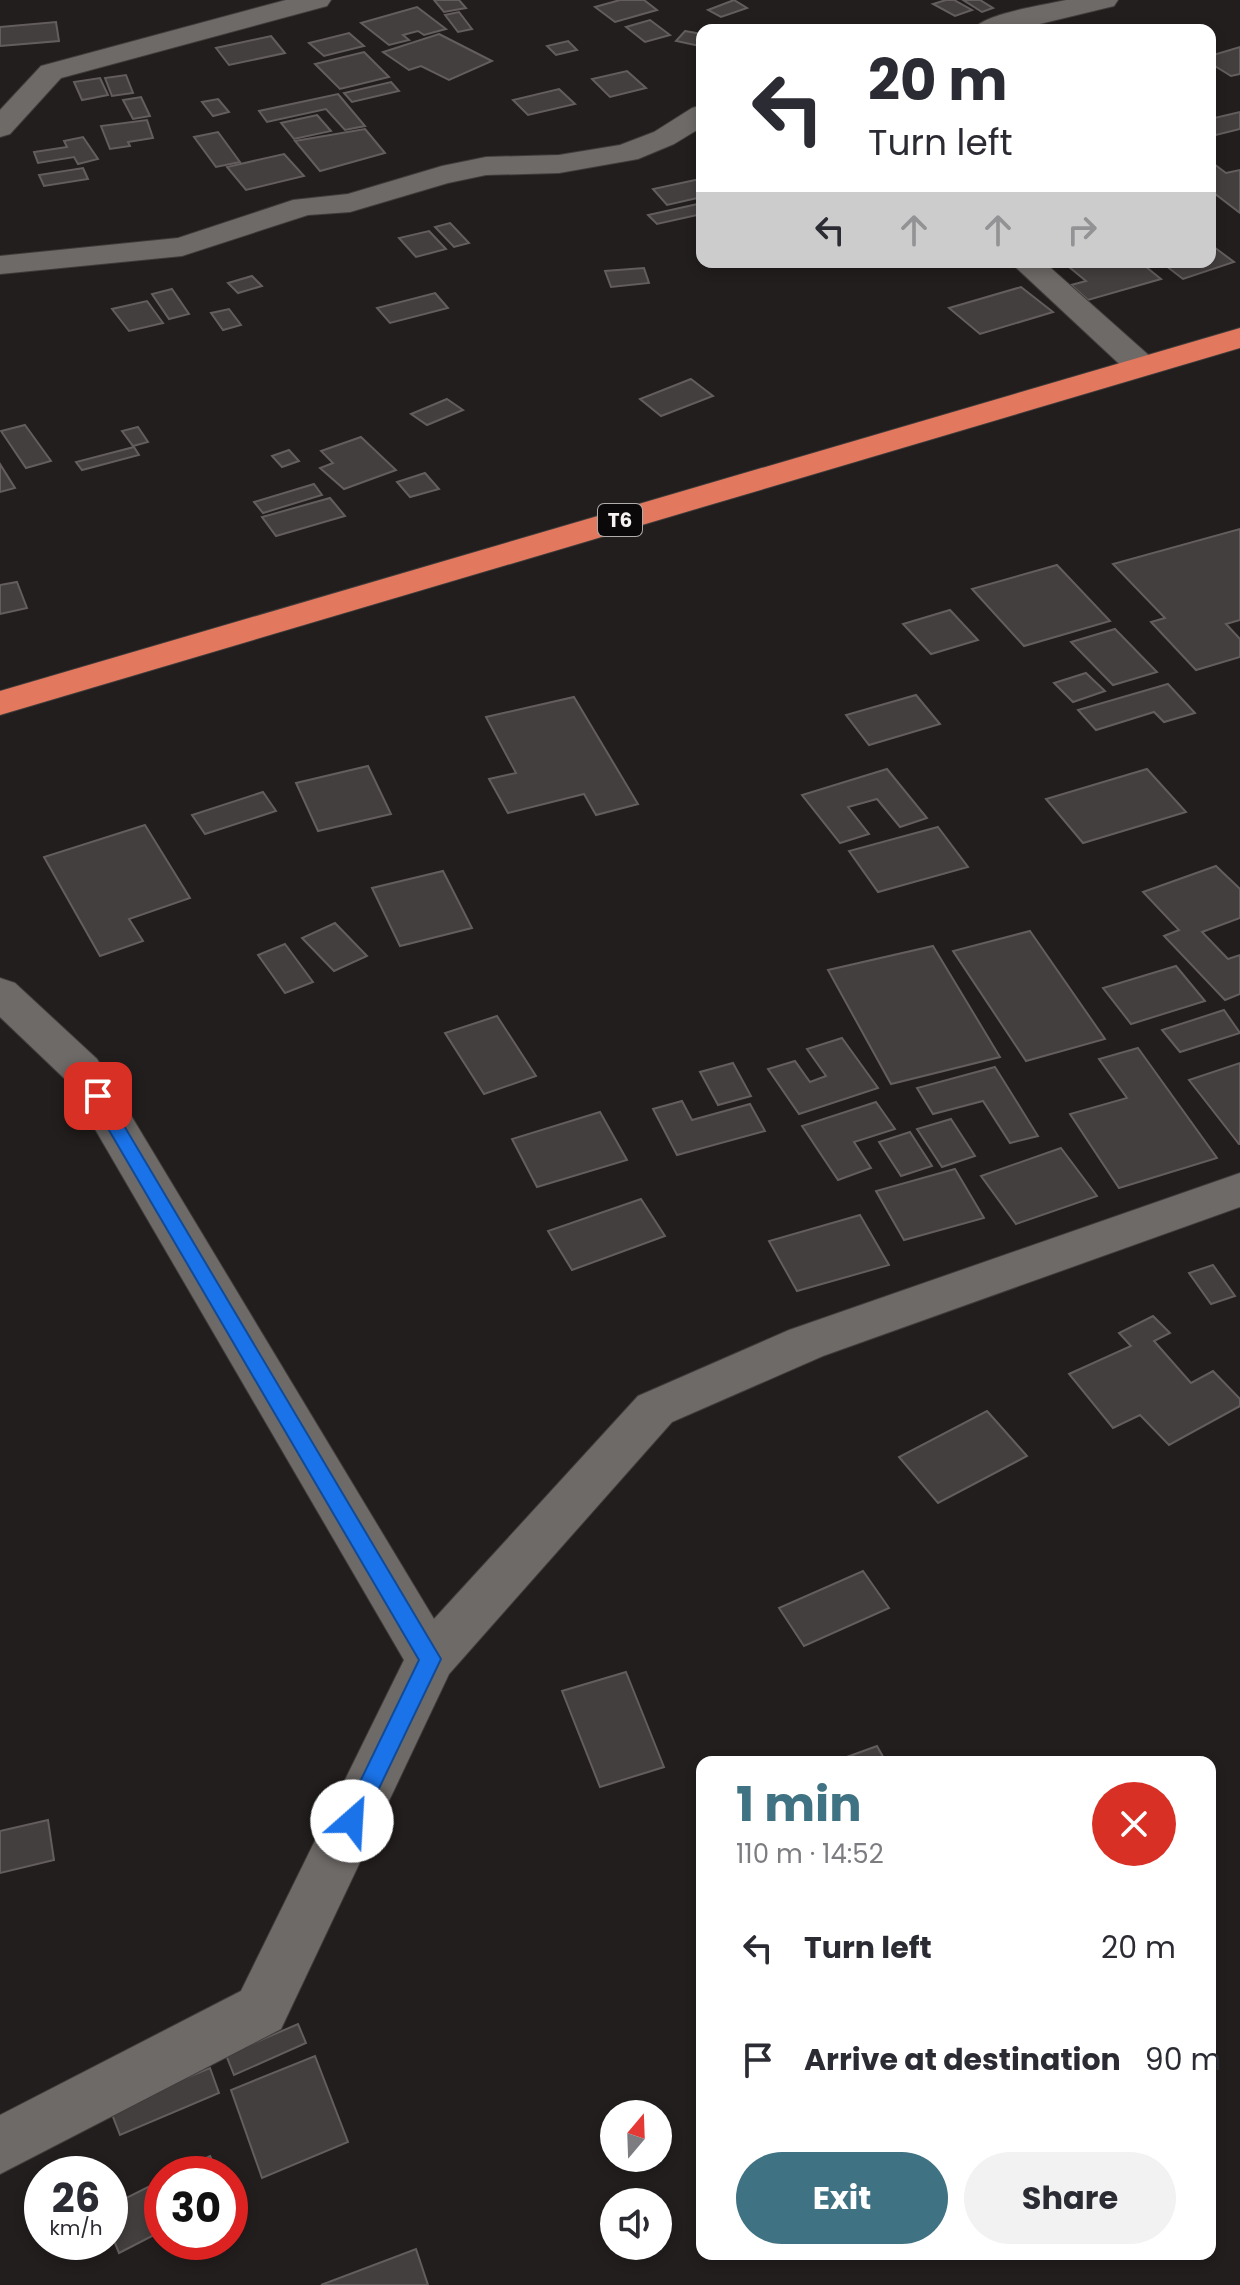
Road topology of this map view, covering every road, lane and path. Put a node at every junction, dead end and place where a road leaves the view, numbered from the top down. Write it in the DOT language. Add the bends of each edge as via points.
graph roads {
  1 [pos="317,0"];
  2 [pos="1104,0"];
  3 [pos="1005,24"];
  4 [pos="696,118"];
  5 [pos="0,128"];
  6 [pos="0,265"];
  7 [pos="1033,268"];
  8 [pos="1240,338"];
  9 [pos="1141,366"];
  10 [pos="0,703"];
  11 [pos="0,993"];
  12 [pos="1240,1190"];
  13 [pos="430,1659"];
  14 [pos="0,2146"];
  1 -- 5 [label="street" via="51,72"];
  2 -- 3 [label="street"];
  4 -- 6 [label="street" via="627,153 442,175 350,203 304,206 182,247"];
  7 -- 9 [label="street"];
  8 -- 9 [label="highway, T6"];
  9 -- 10 [label="highway, T6"];
  11 -- 13 [label="street" via="82,1070"];
  12 -- 13 [label="street" via="806,1343 655,1409"];
  13 -- 14 [label="street" via="261,2010"];
}
